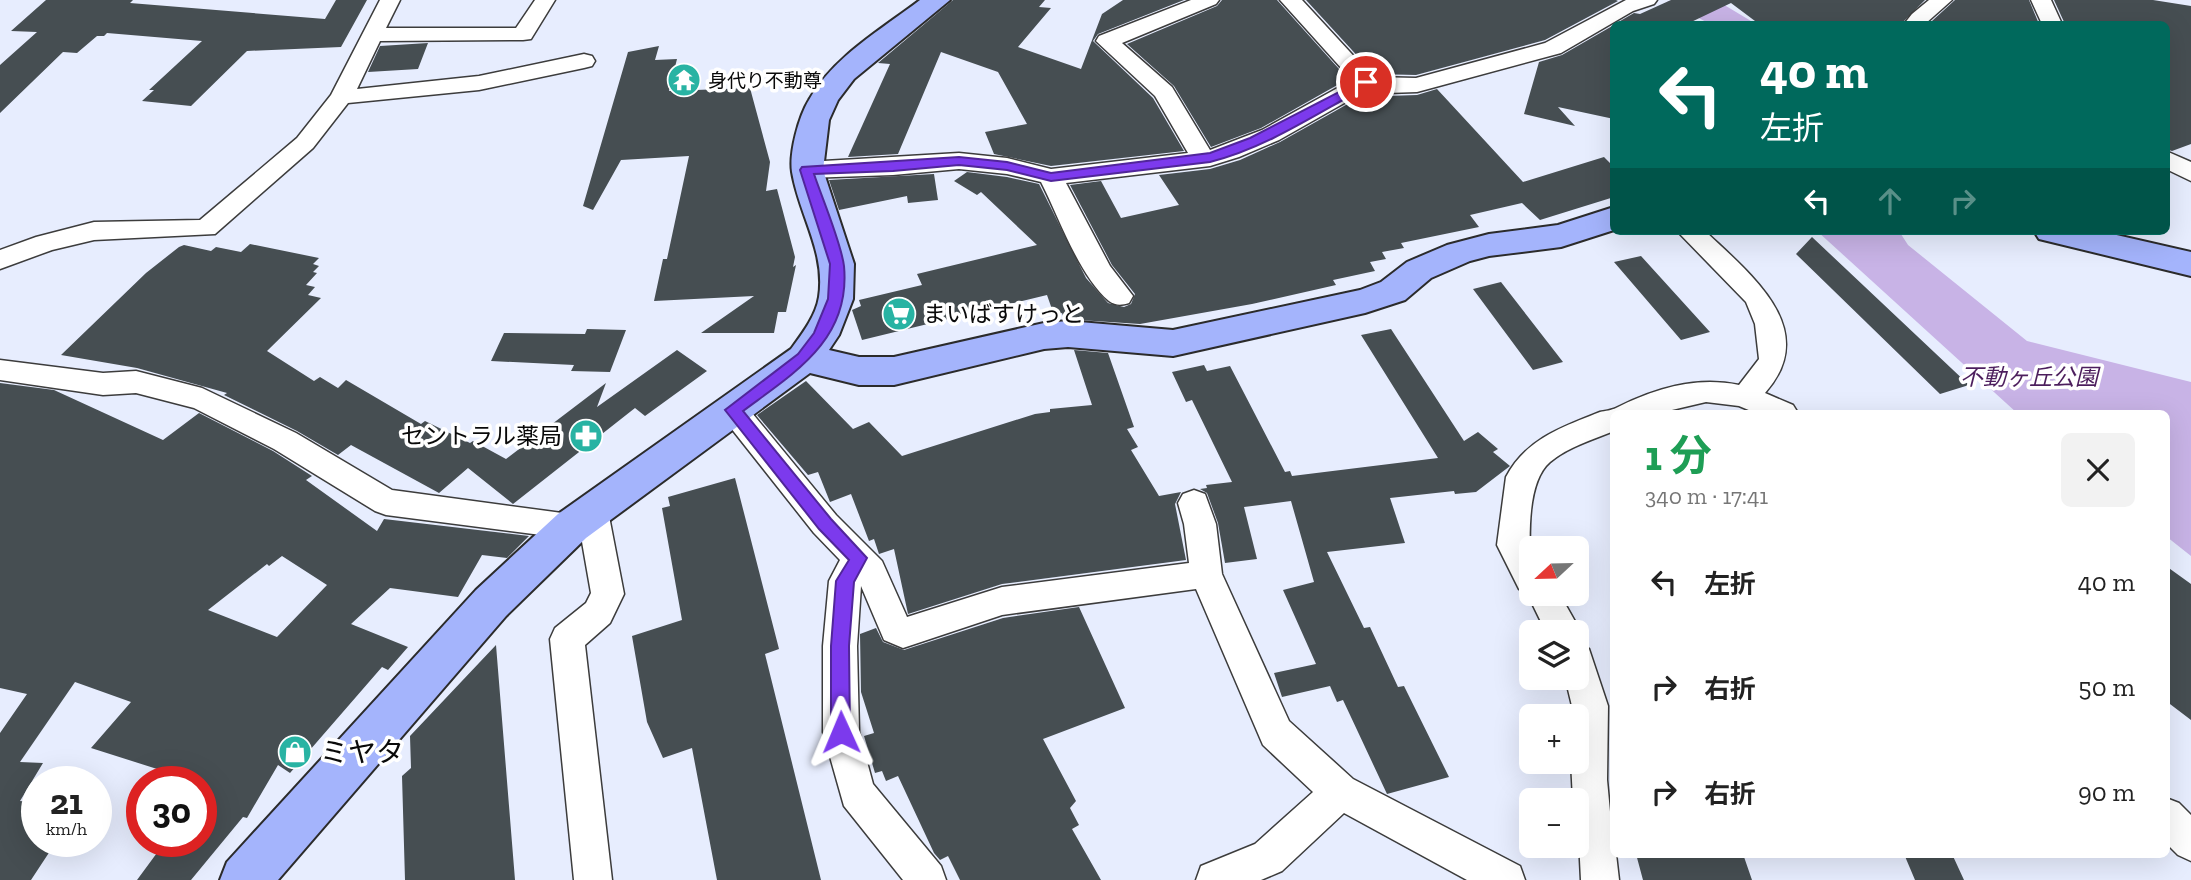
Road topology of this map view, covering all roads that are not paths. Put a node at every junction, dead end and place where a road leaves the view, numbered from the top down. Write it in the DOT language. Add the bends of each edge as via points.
graph roads {
  1 [pos="390,0"];
  2 [pos="545,0"];
  3 [pos="937,0"];
  4 [pos="1209,0"];
  5 [pos="1290,0"];
  6 [pos="1647,0"];
  7 [pos="1942,0"];
  8 [pos="2041,0"];
  9 [pos="1916,21"];
  10 [pos="2051,21"];
  11 [pos="371,35"];
  12 [pos="584,61"];
  13 [pos="1366,82"];
  14 [pos="341,97"];
  15 [pos="1203,158"];
  16 [pos="807,170"];
  17 [pos="1051,177"];
  18 [pos="1610,219"];
  19 [pos="1694,235"];
  20 [pos="2068,235"];
  21 [pos="0,260"];
  22 [pos="2191,264"];
  23 [pos="1120,296"];
  24 [pos="804,358"];
  25 [pos="0,370"];
  26 [pos="1745,397"];
  27 [pos="733,410"];
  28 [pos="1635,410"];
  29 [pos="1776,410"];
  30 [pos="1610,421"];
  31 [pos="1194,503"];
  32 [pos="582,519"];
  33 [pos="1519,556"];
  34 [pos="858,558"];
  35 [pos="1206,574"];
  36 [pos="1585,690"];
  37 [pos="1340,792"];
  38 [pos="2170,820"];
  39 [pos="2191,842"];
  40 [pos="245,880"];
  41 [pos="593,880"];
  42 [pos="928,880"];
  43 [pos="1215,880"];
  44 [pos="1506,880"];
  45 [pos="1601,880"];
  1 -- 11 [label="street"];
  2 -- 11 [label="street" via="523,34"];
  3 -- 16 [label="street" via="863,56 824,99 814,120"];
  4 -- 15 [label="street" via="1107,41 1164,92"];
  5 -- 13 [label="street"];
  6 -- 13 [label="street" via="1543,51 1417,85"];
  7 -- 9 [label="street"];
  8 -- 10 [label="street"];
  11 -- 14 [label="street"];
  12 -- 14 [label="street" via="479,83"];
  13 -- 15 [label="street" via="1230,153"];
  14 -- 21 [label="street" via="305,143 206,228 94,231"];
  15 -- 17 [label="street"];
  16 -- 17 [label="street" via="959,161"];
  16 -- 24 [label="street" via="837,264 836,299 821,335"];
  17 -- 23 [label="street" via="1099,271"];
  18 -- 24 [label="street" via="1562,236 1459,253 1419,270 1393,291 1365,301 1173,342 1044,336 894,371 859,371"];
  19 -- 26 [label="street" via="1757,297 1769,324 1773,359"];
  20 -- 22 [label="street"];
  24 -- 27 [label="street"];
  25 -- 32 [label="street" via="103,384 136,382 202,399 285,441 386,502"];
  26 -- 28 [label="street" via="1701,391 1671,395"];
  26 -- 29 [label="street"];
  27 -- 32 [label="street"];
  27 -- 34 [label="street"];
  30 -- 33 [label="street" via="1563,439 1538,455 1521,477 1513,545"];
  31 -- 35 [label="street"];
  32 -- 40 [label="street" via="491,603"];
  32 -- 41 [label="street" via="608,594 598,613 567,639"];
  34 -- 35 [label="street" via="871,571 897,630 904,633 1002,601"];
  34 -- 42 [label="street" via="845,581 841,732 857,793"];
  35 -- 37 [label="street" via="1276,733"];
  36 -- 45 [label="street" via="1590,706 1589,780"];
  37 -- 43 [label="street" via="1268,858"];
  37 -- 44 [label="street"];
  38 -- 39 [label="street"];
}
